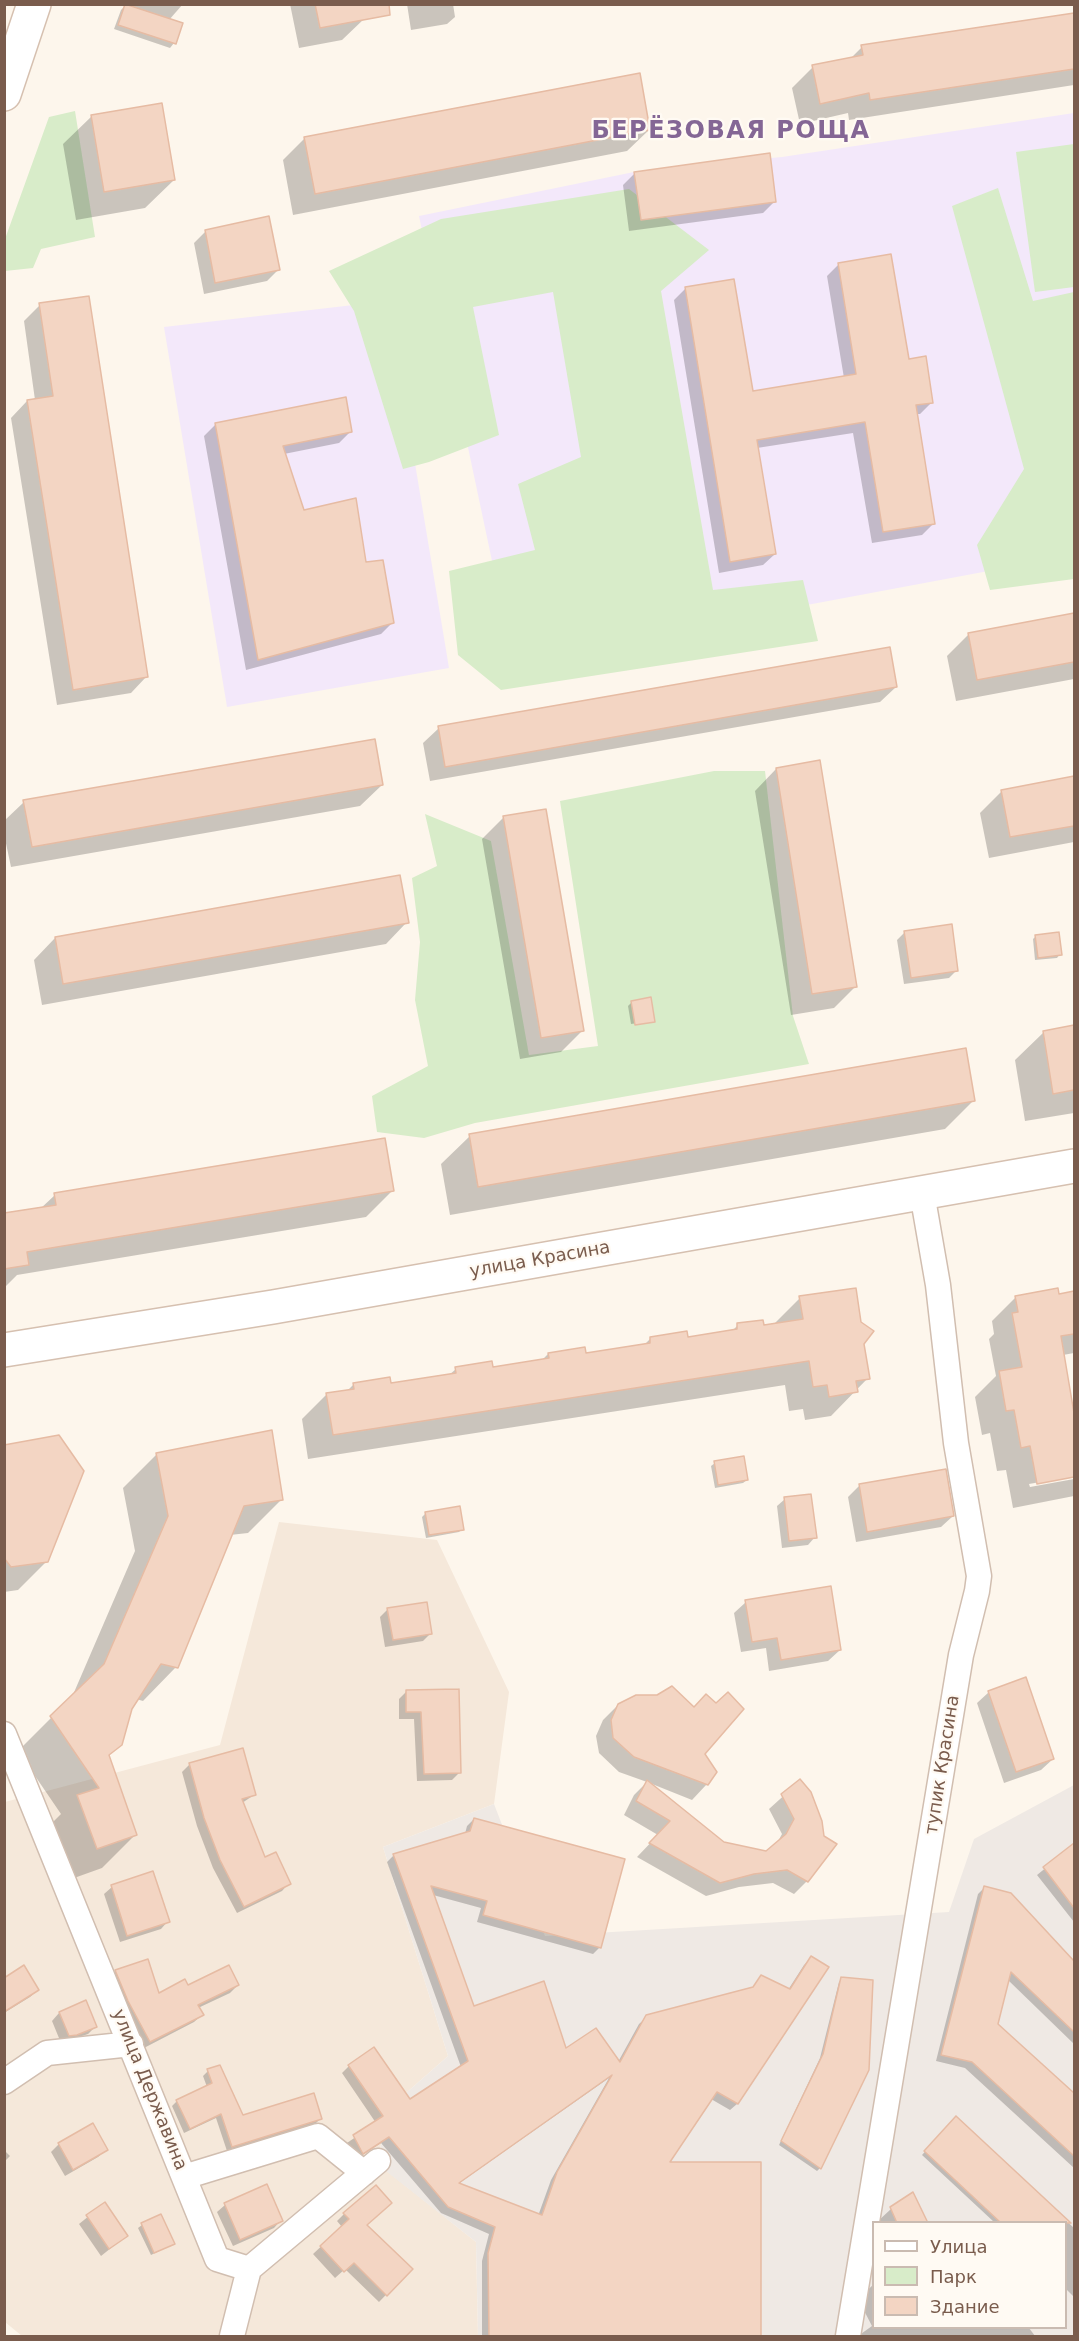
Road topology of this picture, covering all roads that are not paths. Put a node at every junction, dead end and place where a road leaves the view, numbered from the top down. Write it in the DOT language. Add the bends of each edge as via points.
graph roads {
  1 [pos="34,4"];
  2 [pos="4,94"];
  3 [pos="1074,1166"];
  4 [pos="922,1193"];
  5 [pos="4,1350"];
  6 [pos="7,1747"];
  7 [pos="131,2044"];
  8 [pos="4,2082"];
  9 [pos="184,2177"];
  10 [pos="249,2270"];
  11 [pos="232,2337"];
  12 [pos="848,2337"];
  1 -- 2 [label="main road"];
  3 -- 4 [label="main road, улица Красина"];
  4 -- 5 [label="main road, улица Красина"];
  4 -- 12 [label="street, тупик Красина" via="938,1285 956,1443 979,1576 961,1655"];
  6 -- 7 [label="street, улица Державина"];
  7 -- 8 [label="street" via="47,2052"];
  7 -- 9 [label="street, улица Державина"];
  9 -- 10 [label="street, улица Державина" via="217,2259"];
  9 -- 10 [label="street" via="318,2136 371,2167"];
  10 -- 11 [label="street"];
}
